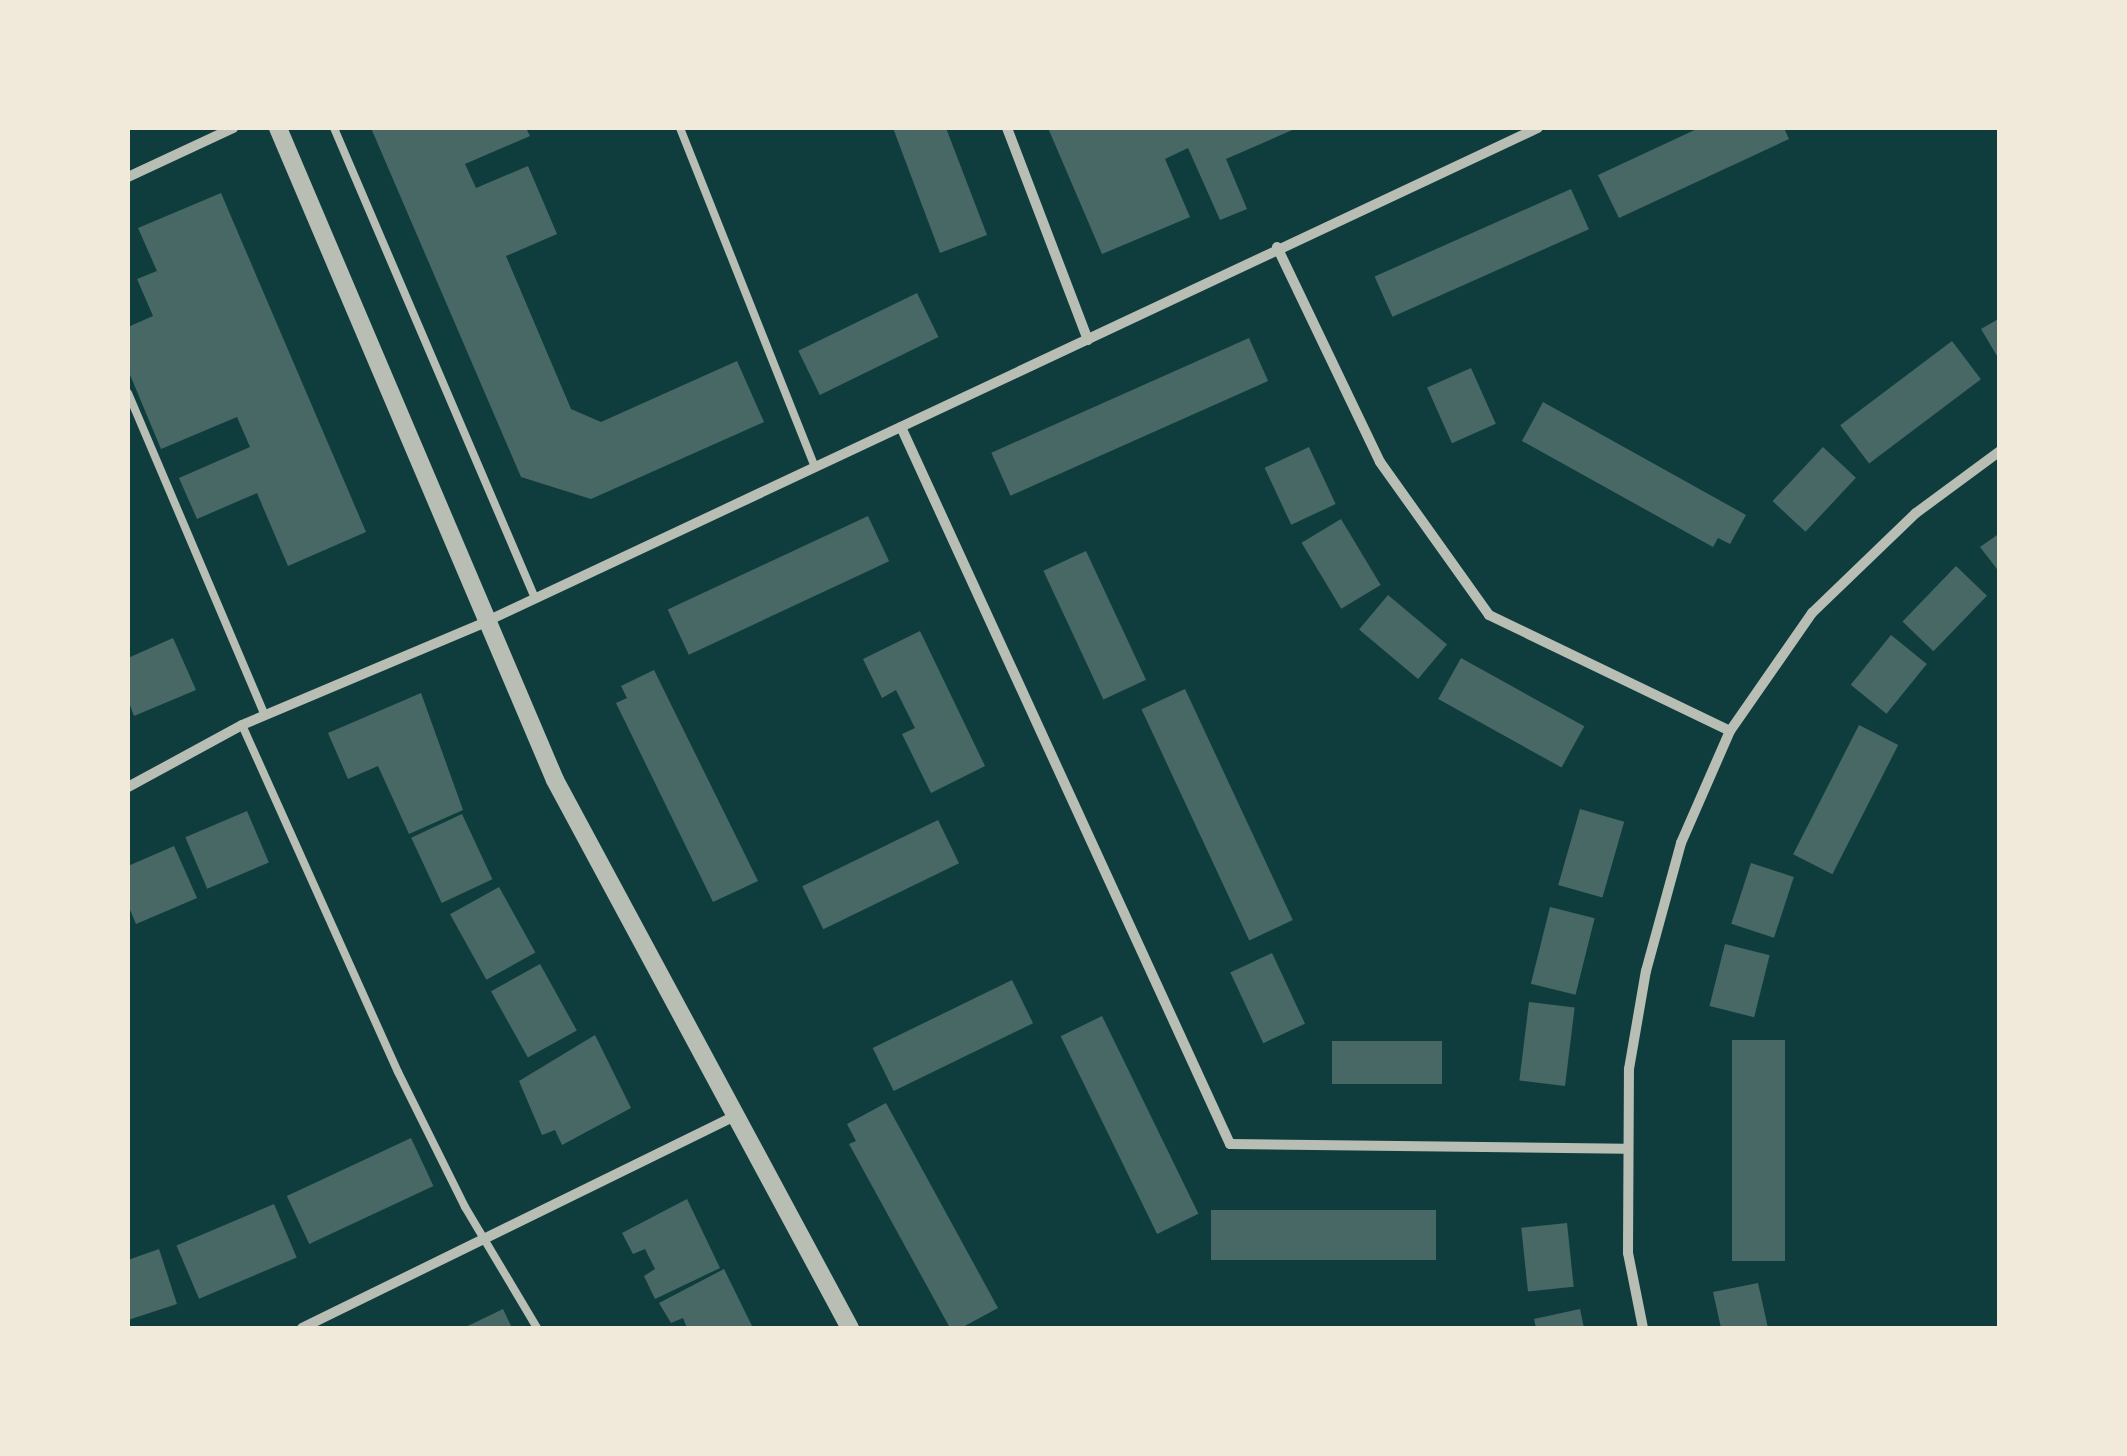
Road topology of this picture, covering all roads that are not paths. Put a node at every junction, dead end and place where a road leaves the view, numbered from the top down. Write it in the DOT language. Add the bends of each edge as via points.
graph roads {
  1 [pos="233,128"];
  2 [pos="278,128"];
  3 [pos="334,128"];
  4 [pos="680,128"];
  5 [pos="1008,128"];
  6 [pos="1538,128"];
  7 [pos="128,177"];
  8 [pos="1277,248"];
  9 [pos="1088,340"];
  10 [pos="128,393"];
  11 [pos="901,427"];
  12 [pos="2000,450"];
  13 [pos="815,468"];
  14 [pos="535,598"];
  15 [pos="484,623"];
  16 [pos="264,715"];
  17 [pos="242,725"];
  18 [pos="1730,731"];
  19 [pos="128,787"];
  20 [pos="735,1116"];
  21 [pos="1626,1150"];
  22 [pos="490,1239"];
  23 [pos="302,1328"];
  24 [pos="537,1328"];
  25 [pos="850,1328"];
  26 [pos="1644,1328"];
  1 -- 7 [label="street"];
  2 -- 15 [label="street"];
  3 -- 14 [label="lane"];
  4 -- 13 [label="lane"];
  5 -- 9 [label="street"];
  6 -- 8 [label="street"];
  8 -- 9 [label="street"];
  8 -- 18 [label="street" via="1380,462 1489,615"];
  9 -- 11 [label="street"];
  10 -- 16 [label="lane"];
  11 -- 13 [label="street"];
  11 -- 21 [label="street" via="1230,1144"];
  12 -- 18 [label="street" via="1916,512 1812,613"];
  13 -- 14 [label="street"];
  14 -- 15 [label="street"];
  15 -- 16 [label="street"];
  15 -- 20 [label="street" via="555,780"];
  16 -- 17 [label="street"];
  17 -- 19 [label="street"];
  17 -- 22 [label="lane" via="398,1072 465,1207"];
  18 -- 21 [label="street" via="1681,843 1646,971 1629,1069"];
  20 -- 22 [label="street"];
  20 -- 25 [label="street"];
  21 -- 26 [label="street" via="1628,1254"];
  22 -- 23 [label="street"];
  22 -- 24 [label="lane"];
}
